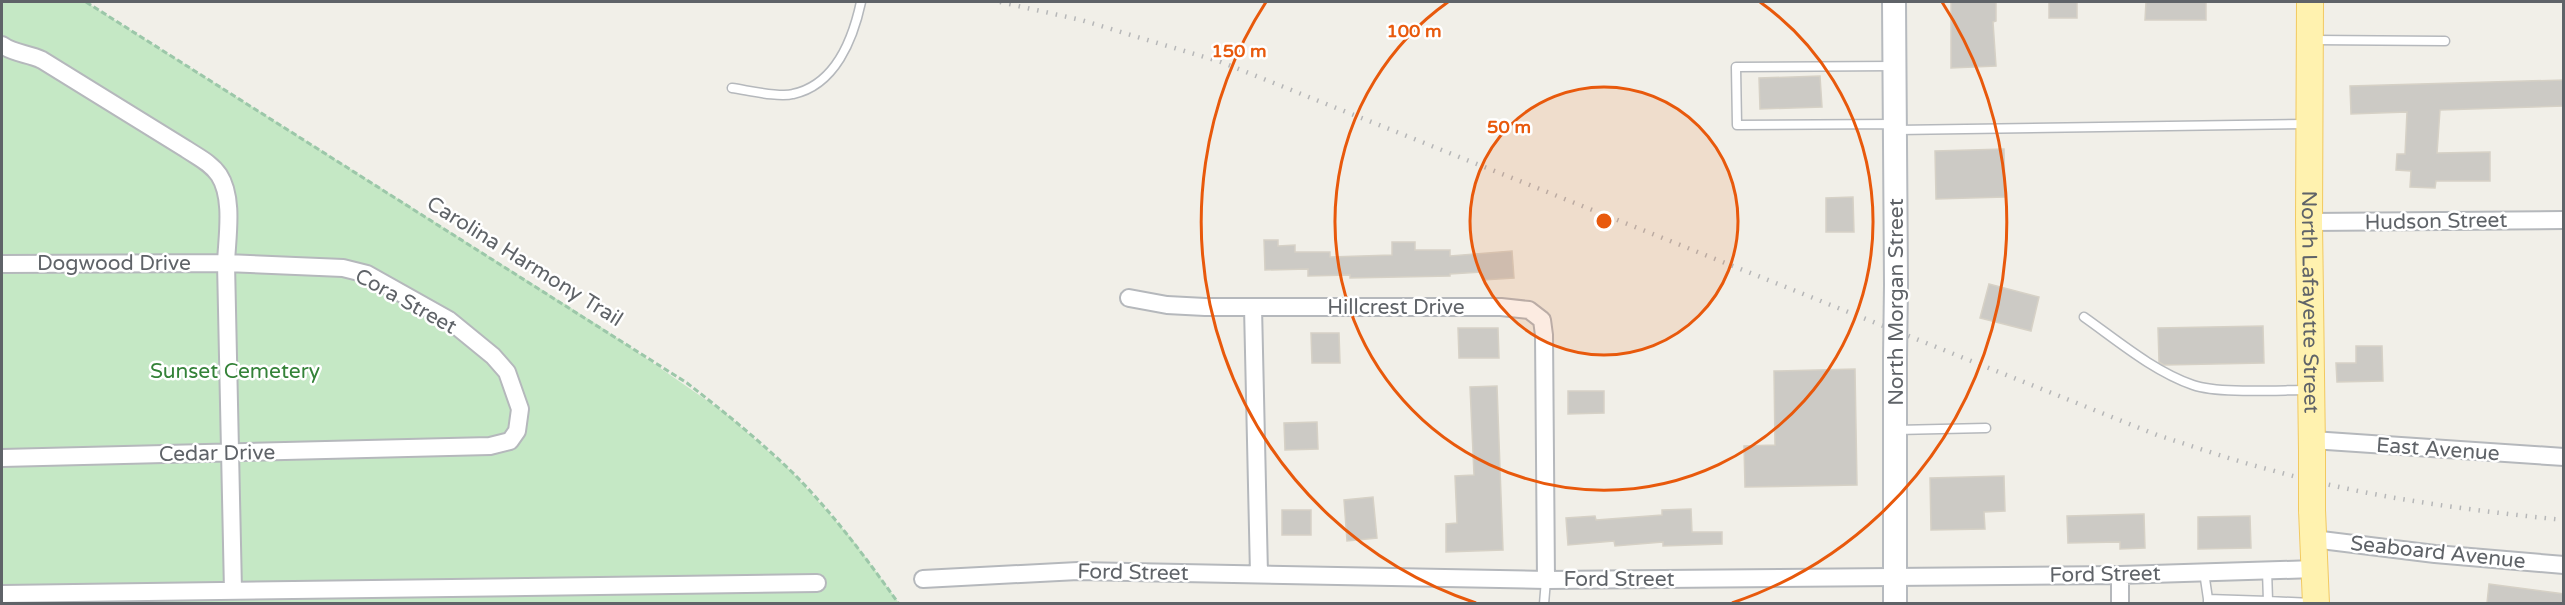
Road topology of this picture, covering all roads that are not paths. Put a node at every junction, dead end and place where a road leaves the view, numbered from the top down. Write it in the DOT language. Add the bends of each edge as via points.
graph roads {
  1 [pos="861,2"];
  2 [pos="1894,2"];
  3 [pos="2310,2"];
  4 [pos="2310,40"];
  5 [pos="2445,41"];
  6 [pos="4,49"];
  7 [pos="1895,66"];
  8 [pos="732,88"];
  9 [pos="2310,124"];
  10 [pos="1896,127"];
  11 [pos="2564,220"];
  12 [pos="2309,222"];
  13 [pos="226,263"];
  14 [pos="2,264"];
  15 [pos="1129,298"];
  16 [pos="1253,307"];
  17 [pos="2084,316"];
  18 [pos="2311,390"];
  19 [pos="1986,428"];
  20 [pos="1895,429"];
  21 [pos="2312,445"];
  22 [pos="412,448"];
  23 [pos="230,453"];
  24 [pos="2564,457"];
  25 [pos="2,458"];
  26 [pos="2313,539"];
  27 [pos="2564,565"];
  28 [pos="2315,569"];
  29 [pos="2267,570"];
  30 [pos="2204,572"];
  31 [pos="1259,574"];
  32 [pos="2120,575"];
  33 [pos="1894,577"];
  34 [pos="923,579"];
  35 [pos="1546,580"];
  36 [pos="817,583"];
  37 [pos="233,591"];
  38 [pos="2,594"];
  39 [pos="2208,601"];
  40 [pos="2269,602"];
  41 [pos="1544,603"];
  42 [pos="1895,603"];
  43 [pos="2120,603"];
  44 [pos="2316,603"];
  1 -- 8 [label="lane" via="845,53 816,84 791,95"];
  2 -- 7 [label="street, North Morgan Street"];
  3 -- 4 [label="main road, North Lafayette Street"];
  4 -- 5 [label="lane"];
  4 -- 9 [label="main road, North Lafayette Street"];
  6 -- 13 [label="street" via="42,60 207,162 222,182 227,202"];
  7 -- 10 [label="street, North Morgan Street"];
  7 -- 10 [label="lane" via="1736,67 1737,125"];
  9 -- 10 [label="lane"];
  9 -- 12 [label="main road, North Lafayette Street"];
  10 -- 20 [label="street, North Morgan Street, bridge"];
  11 -- 12 [label="street, Hudson Street"];
  12 -- 18 [label="main road, North Lafayette Street"];
  13 -- 14 [label="street, Dogwood Drive"];
  13 -- 22 [label="street, Cora Street" via="356,270 449,320 493,356 507,372 520,409 517,431 510,441 490,446"];
  13 -- 23 [label="street"];
  15 -- 16 [label="street" via="1167,304"];
  16 -- 31 [label="street"];
  16 -- 35 [label="street, Hillcrest Drive" via="1501,307 1528,310 1542,320"];
  17 -- 18 [label="lane" via="2161,371 2194,386"];
  18 -- 21 [label="main road, North Lafayette Street"];
  19 -- 20 [label="lane"];
  20 -- 33 [label="street, North Morgan Street"];
  21 -- 24 [label="street, East Avenue"];
  21 -- 26 [label="main road, North Lafayette Street, bridge"];
  22 -- 23 [label="street, Cedar Drive"];
  23 -- 25 [label="street, Cedar Drive"];
  23 -- 37 [label="street"];
  26 -- 27 [label="street, Seaboard Avenue"];
  26 -- 28 [label="main road, North Lafayette Street"];
  28 -- 29 [label="street, Ford Street"];
  28 -- 44 [label="main road, North Lafayette Street"];
  29 -- 30 [label="street, Ford Street"];
  29 -- 40 [label="lane"];
  30 -- 32 [label="street, Ford Street"];
  30 -- 39 [label="lane"];
  31 -- 34 [label="street, Ford Street" via="1078,571"];
  31 -- 35 [label="street, Ford Street"];
  32 -- 33 [label="street, Ford Street"];
  32 -- 43 [label="street"];
  33 -- 35 [label="street, Ford Street"];
  33 -- 42 [label="street, North Morgan Street"];
  35 -- 41 [label="lane"];
  36 -- 37 [label="street"];
  37 -- 38 [label="street"];
  39 -- 40 [label="lane"];
  40 -- 44 [label="lane"];
}
